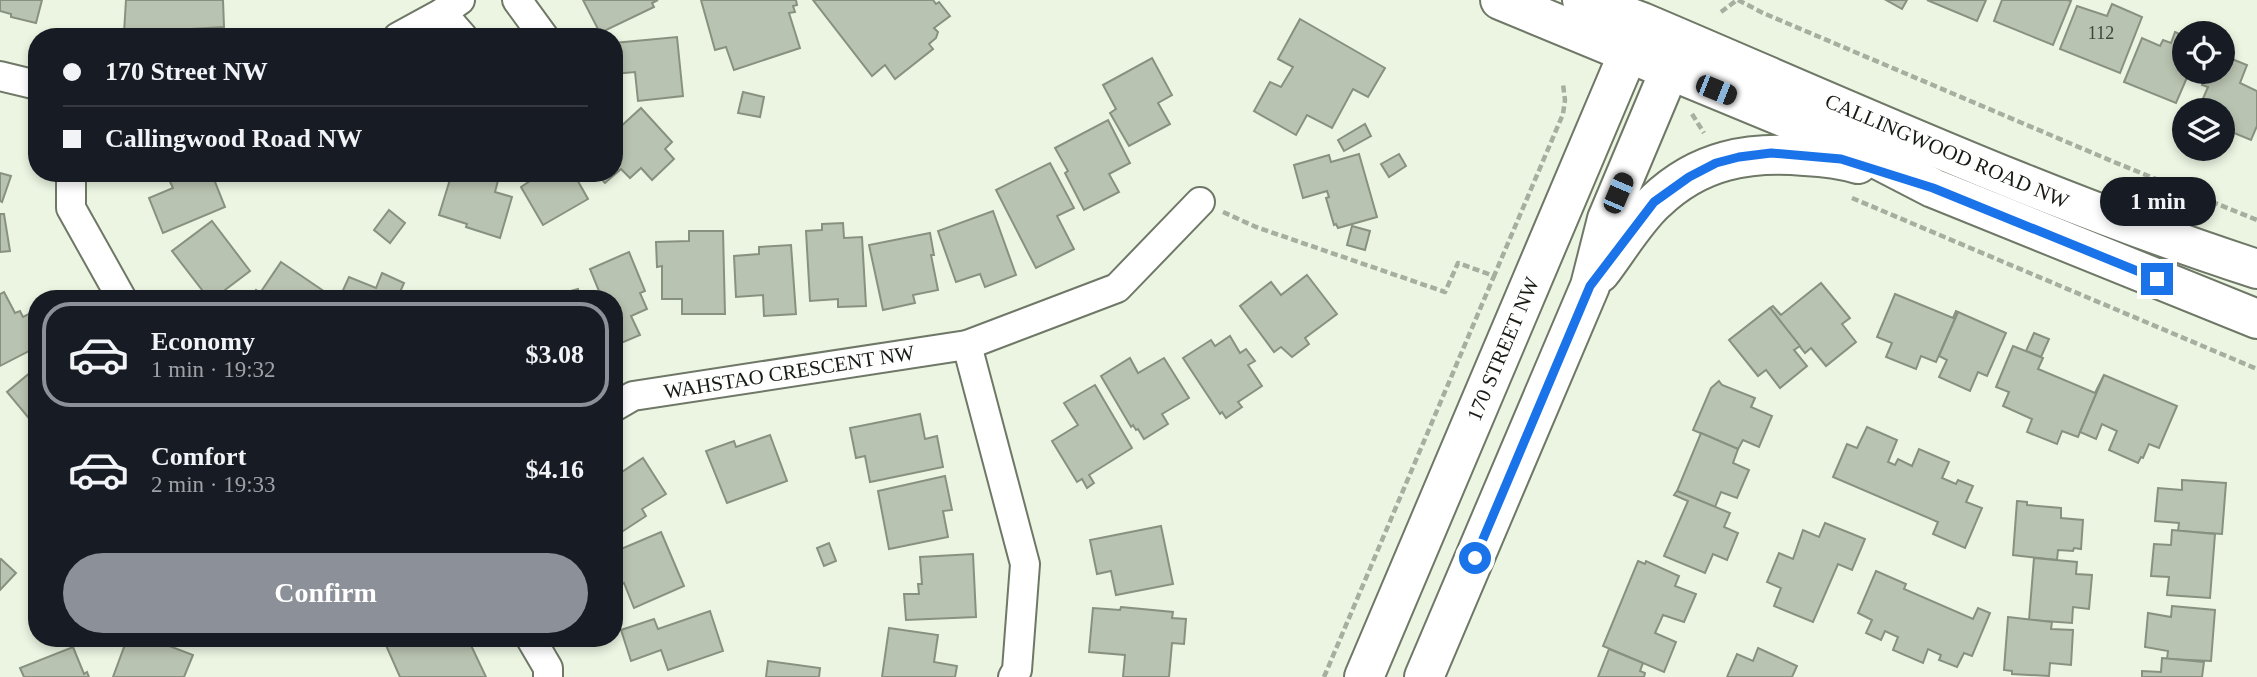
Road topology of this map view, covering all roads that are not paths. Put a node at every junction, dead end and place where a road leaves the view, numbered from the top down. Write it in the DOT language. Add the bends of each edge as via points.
graph roads {
  1 [pos="517,0"];
  2 [pos="1500,0"];
  3 [pos="1582,0"];
  4 [pos="451,6"];
  5 [pos="413,28"];
  6 [pos="460,28"];
  7 [pos="537,28"];
  8 [pos="1634,38"];
  9 [pos="1675,55"];
  10 [pos="0,76"];
  11 [pos="28,83"];
  12 [pos="71,182"];
  13 [pos="1933,188"];
  14 [pos="1200,202"];
  15 [pos="2257,269"];
  16 [pos="1590,286"];
  17 [pos="117,290"];
  18 [pos="2257,319"];
  19 [pos="967,345"];
  20 [pos="623,402"];
  21 [pos="536,647"];
  22 [pos="548,677"];
  23 [pos="1013,677"];
  24 [pos="1364,677"];
  25 [pos="1424,677"];
  1 -- 7 [label="street"];
  2 -- 8 [label="main road"];
  3 -- 8 [label="main road"];
  4 -- 5 [label="street"];
  4 -- 6 [label="street"];
  8 -- 9 [label="main road, CALLINGWOOD ROAD NW"];
  8 -- 24 [label="main road, 170 STREET NW"];
  9 -- 13 [label="main road, CALLINGWOOD ROAD NW"];
  9 -- 15 [label="main road, CALLINGWOOD ROAD NW" via="2143,231"];
  9 -- 16 [label="main road" via="1607,219"];
  10 -- 11 [label="street"];
  12 -- 17 [label="street" via="71,208"];
  13 -- 16 [label="main road" via="1841,159 1771,153 1716,163 1654,202"];
  13 -- 18 [label="main road, CALLINGWOOD ROAD NW"];
  14 -- 19 [label="street, WAHSTAO CRESCENT NW" via="1117,288"];
  16 -- 25 [label="main road"];
  19 -- 20 [label="street, WAHSTAO CRESCENT NW" via="634,396"];
  19 -- 23 [label="street" via="1025,564"];
  21 -- 22 [label="street"];
}
